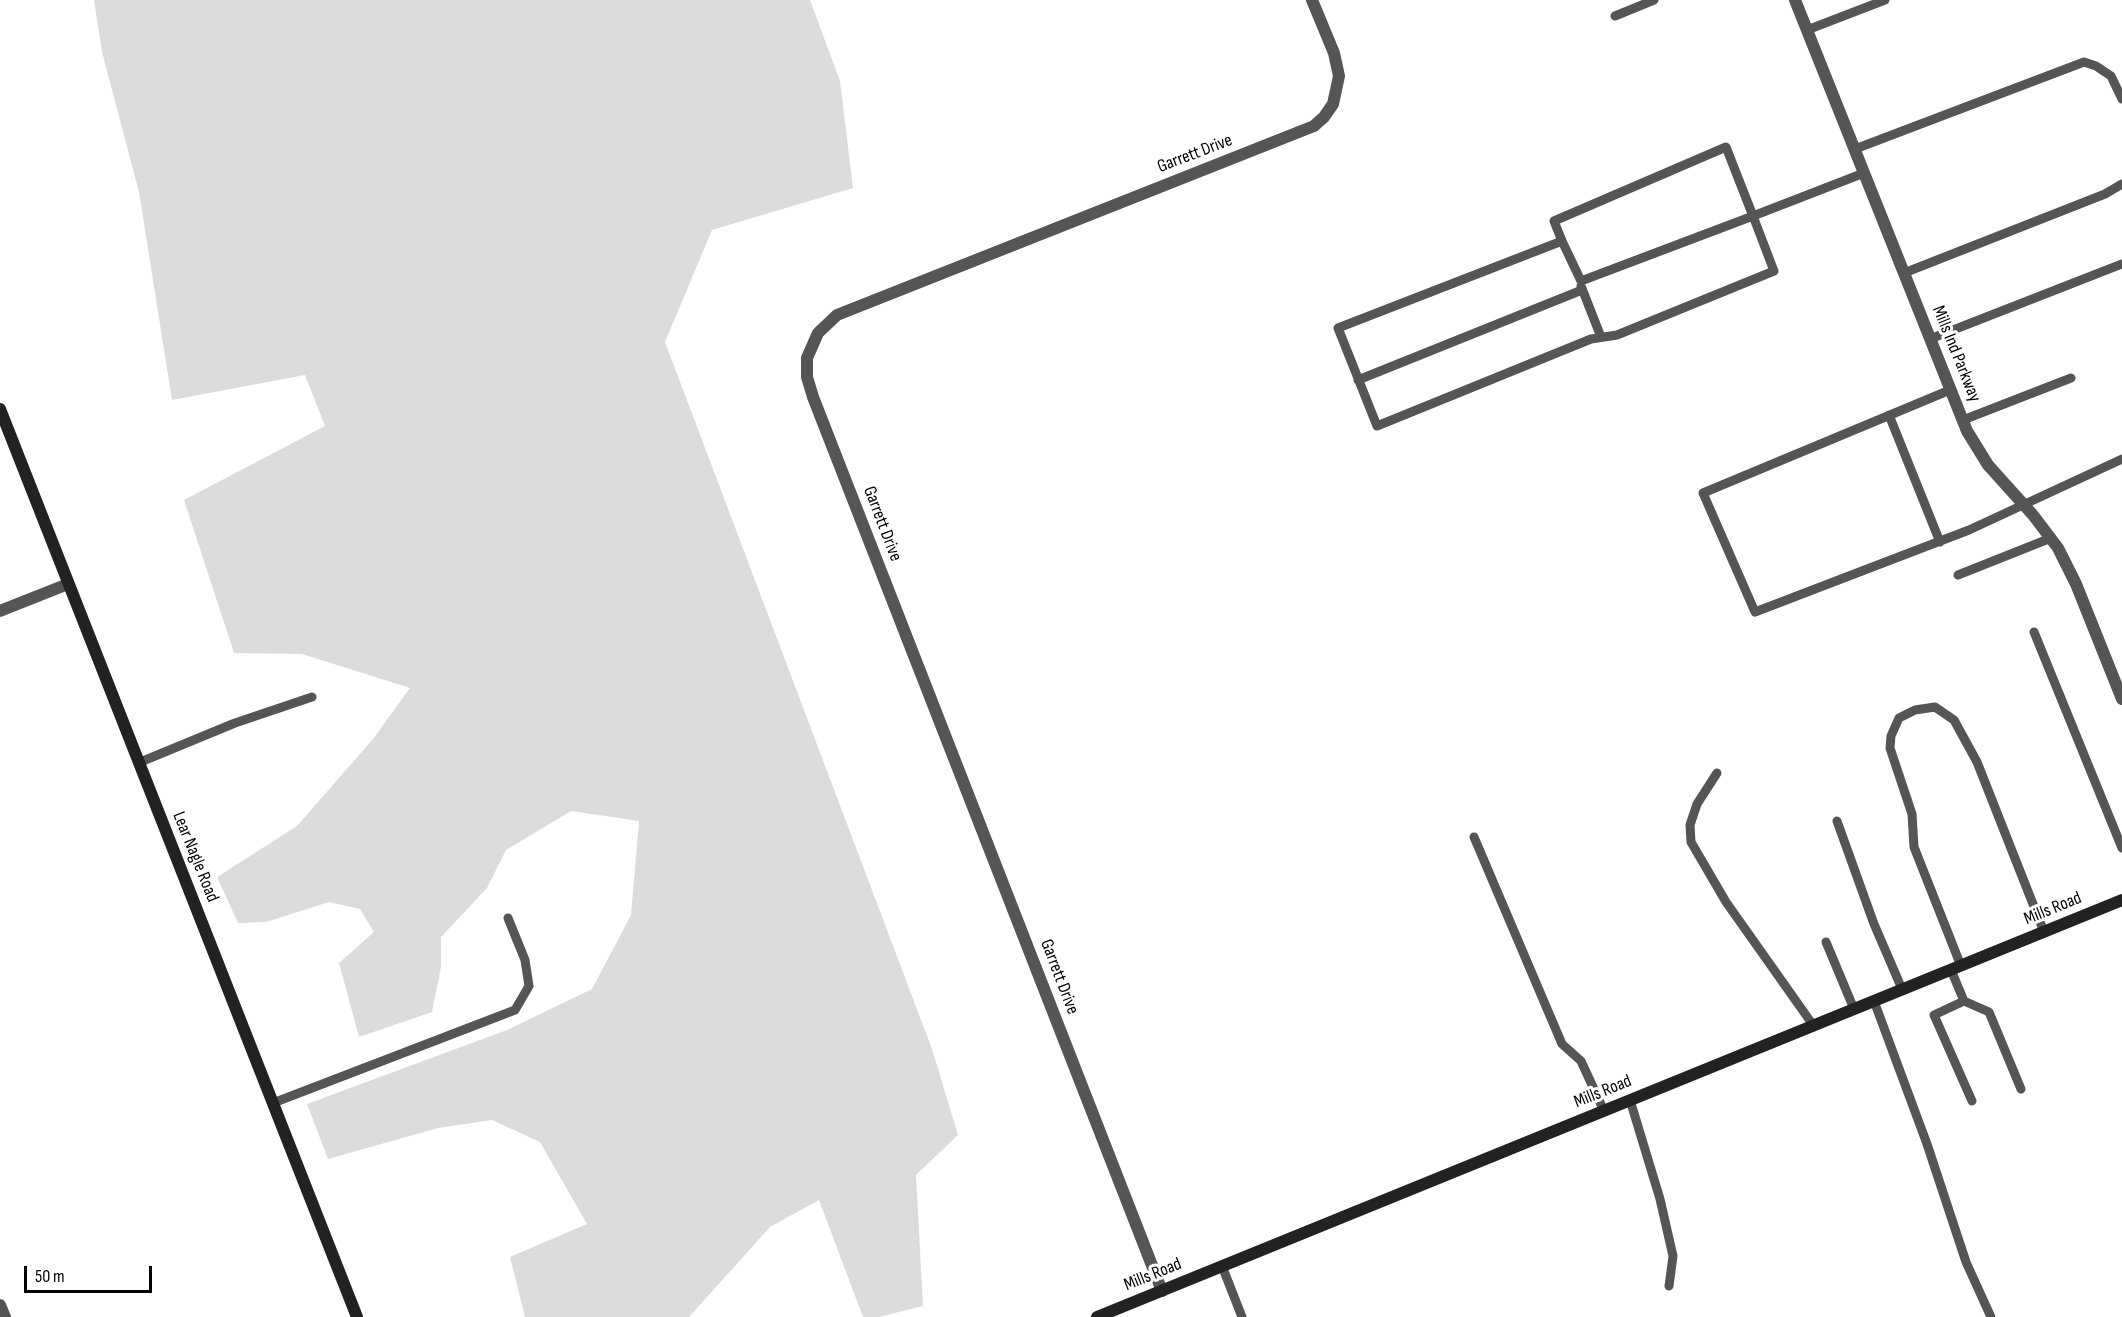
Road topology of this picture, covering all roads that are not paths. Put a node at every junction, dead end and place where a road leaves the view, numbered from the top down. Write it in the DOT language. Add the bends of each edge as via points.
graph roads {
  1 [pos="1312,0"];
  2 [pos="1654,0"];
  3 [pos="1795,0"];
  4 [pos="1885,0"];
  5 [pos="1864,4"];
  6 [pos="1616,16"];
  7 [pos="1807,30"];
  8 [pos="2122,99"];
  9 [pos="1855,149"];
  10 [pos="1864,173"];
  11 [pos="2122,184"];
  12 [pos="1753,216"];
  13 [pos="1562,241"];
  14 [pos="2122,264"];
  15 [pos="1904,273"];
  16 [pos="1581,286"];
  17 [pos="1601,337"];
  18 [pos="1930,339"];
  19 [pos="2071,378"];
  20 [pos="1358,380"];
  21 [pos="1950,390"];
  22 [pos="0,409"];
  23 [pos="1889,415"];
  24 [pos="1963,420"];
  25 [pos="2122,459"];
  26 [pos="2023,504"];
  27 [pos="2051,538"];
  28 [pos="1940,542"];
  29 [pos="1958,575"];
  30 [pos="69,584"];
  31 [pos="0,611"];
  32 [pos="2034,632"];
  33 [pos="312,697"];
  34 [pos="2122,698"];
  35 [pos="138,763"];
  36 [pos="1717,773"];
  37 [pos="1837,821"];
  38 [pos="1474,837"];
  39 [pos="2122,848"];
  40 [pos="2122,900"];
  41 [pos="508,918"];
  42 [pos="2044,932"];
  43 [pos="1826,942"];
  44 [pos="1956,968"];
  45 [pos="1902,989"];
  46 [pos="1874,1000"];
  47 [pos="1964,1001"];
  48 [pos="1854,1009"];
  49 [pos="1813,1025"];
  50 [pos="2021,1089"];
  51 [pos="1630,1100"];
  52 [pos="1972,1101"];
  53 [pos="273,1103"];
  54 [pos="1604,1111"];
  55 [pos="1222,1266"];
  56 [pos="1669,1286"];
  57 [pos="1162,1291"];
  58 [pos="0,1305"];
  59 [pos="5,1317"];
  60 [pos="357,1317"];
  61 [pos="1097,1317"];
  62 [pos="1242,1317"];
  63 [pos="1991,1317"];
  1 -- 57 [label="street, Garrett Drive" via="1338,69 1335,98 1324,117 1310,128 837,315 818,333 807,358 813,397"];
  2 -- 6 [label="lane"];
  3 -- 7 [label="street, Mills Ind Parkway"];
  4 -- 5 [label="lane"];
  5 -- 7 [label="lane"];
  7 -- 9 [label="street, Mills Ind Parkway"];
  8 -- 9 [label="lane" via="2111,76 2084,62"];
  9 -- 10 [label="street, Mills Ind Parkway"];
  10 -- 12 [label="lane"];
  10 -- 15 [label="street, Mills Ind Parkway"];
  11 -- 15 [label="lane" via="2106,194"];
  12 -- 13 [label="lane" via="1726,147 1554,220"];
  12 -- 16 [label="lane"];
  12 -- 17 [label="lane" via="1774,271 1617,335"];
  13 -- 16 [label="lane"];
  13 -- 20 [label="lane" via="1338,328"];
  14 -- 18 [label="lane"];
  15 -- 18 [label="street, Mills Ind Parkway"];
  16 -- 17 [label="lane"];
  16 -- 20 [label="lane"];
  17 -- 20 [label="lane" via="1377,426"];
  18 -- 21 [label="street, Mills Ind Parkway"];
  19 -- 24 [label="lane"];
  21 -- 23 [label="lane"];
  21 -- 24 [label="street, Mills Ind Parkway"];
  22 -- 30 [label="street, Lear Nagle Road"];
  23 -- 28 [label="lane"];
  23 -- 28 [label="lane" via="1703,493 1755,612"];
  24 -- 26 [label="street, Mills Ind Parkway" via="1988,465"];
  25 -- 26 [label="lane"];
  26 -- 27 [label="street, Mills Ind Parkway"];
  26 -- 28 [label="lane"];
  27 -- 29 [label="lane"];
  27 -- 34 [label="street, Mills Ind Parkway" via="2076,584"];
  30 -- 31 [label="street"];
  30 -- 35 [label="street, Lear Nagle Road"];
  32 -- 39 [label="lane"];
  33 -- 35 [label="lane"];
  35 -- 53 [label="street, Lear Nagle Road"];
  36 -- 49 [label="lane" via="1697,804 1690,825 1690,842 1726,902"];
  37 -- 45 [label="lane"];
  38 -- 54 [label="lane" via="1562,1044 1581,1061"];
  40 -- 42 [label="street, Mills Road"];
  41 -- 53 [label="lane" via="525,960 529,986 515,1010"];
  42 -- 44 [label="street, Mills Road"];
  42 -- 44 [label="lane" via="1977,762 1954,720 1935,707 1915,710 1899,718 1890,748 1912,814 1914,847"];
  43 -- 48 [label="lane"];
  44 -- 45 [label="street, Mills Road"];
  44 -- 47 [label="lane"];
  45 -- 46 [label="street, Mills Road"];
  46 -- 48 [label="street, Mills Road"];
  46 -- 63 [label="lane" via="1966,1262"];
  47 -- 50 [label="lane" via="1989,1012"];
  47 -- 52 [label="lane" via="1934,1015"];
  48 -- 49 [label="street, Mills Road"];
  49 -- 51 [label="street, Mills Road"];
  51 -- 54 [label="street, Mills Road"];
  51 -- 56 [label="lane" via="1673,1256"];
  53 -- 60 [label="street, Lear Nagle Road"];
  54 -- 55 [label="street, Mills Road"];
  55 -- 57 [label="street, Mills Road"];
  55 -- 62 [label="lane"];
  57 -- 61 [label="street, Mills Road"];
  58 -- 59 [label="street"];
}
